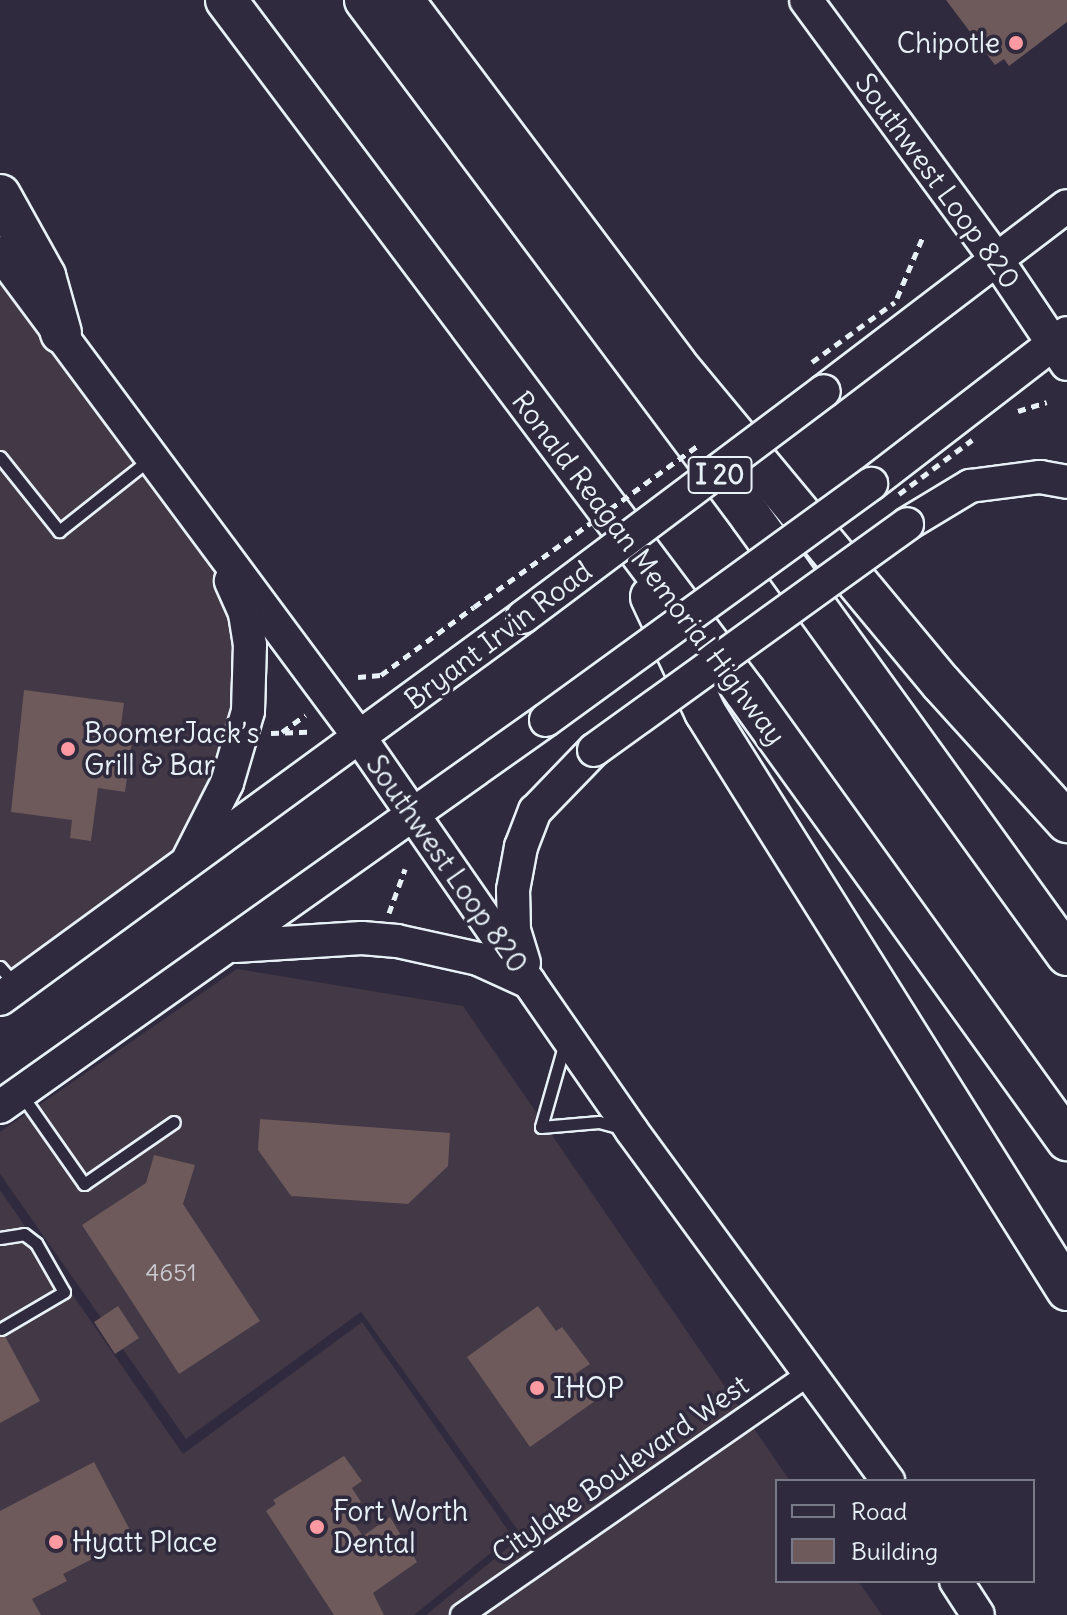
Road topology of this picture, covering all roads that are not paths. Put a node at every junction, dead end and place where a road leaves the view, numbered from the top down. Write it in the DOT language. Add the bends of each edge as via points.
graph roads {
  1 [pos="226,0"];
  2 [pos="365,0"];
  3 [pos="403,0"];
  4 [pos="806,0"];
  5 [pos="0,195"];
  6 [pos="1067,206"];
  7 [pos="0,253"];
  8 [pos="997,260"];
  9 [pos="61,333"];
  10 [pos="1062,347"];
  11 [pos="153,456"];
  12 [pos="0,457"];
  13 [pos="1067,482"];
  14 [pos="206,527"];
  15 [pos="618,528"];
  16 [pos="360,738"];
  17 [pos="414,814"];
  18 [pos="1067,822"];
  19 [pos="186,864"];
  20 [pos="232,947"];
  21 [pos="1067,955"];
  22 [pos="529,982"];
  23 [pos="6,984"];
  24 [pos="567,1034"];
  25 [pos="10,1101"];
  26 [pos="174,1122"];
  27 [pos="632,1131"];
  28 [pos="1067,1140"];
  29 [pos="0,1238"];
  30 [pos="1067,1290"];
  31 [pos="1,1329"];
  32 [pos="812,1372"];
  33 [pos="887,1479"];
  34 [pos="957,1583"];
  35 [pos="462,1615"];
  36 [pos="978,1615"];
  1 -- 15 [label="highway, Ronald Reagan Memorial Highway"];
  2 -- 21 [label="highway, I 20" via="751,517"];
  3 -- 18 [label="highway" via="676,364 941,683"];
  4 -- 8 [label="main road, Southwest Loop 820"];
  5 -- 9 [label="highway" via="45,276"];
  6 -- 8 [label="main road, Bryant Irvin Road"];
  7 -- 9 [label="main road, Southwest Loop 820"];
  8 -- 10 [label="main road, Southwest Loop 820"];
  8 -- 16 [label="main road, Bryant Irvin Road, bridge" via="815,379 487,644"];
  9 -- 11 [label="main road, Southwest Loop 820"];
  10 -- 17 [label="main road, bridge"];
  11 -- 12 [label="lane" via="59,531"];
  11 -- 14 [label="main road, Southwest Loop 820"];
  13 -- 22 [label="main road, bridge" via="1040,477 970,486 907,524 594,750 535,811 521,847 513,890 514,930"];
  14 -- 16 [label="main road, Southwest Loop 820"];
  14 -- 19 [label="main road" via="245,613 251,672 236,757"];
  15 -- 28 [label="highway, Ronald Reagan Memorial Highway" via="745,692"];
  15 -- 30 [label="highway" via="705,712"];
  16 -- 17 [label="main road, Southwest Loop 820"];
  16 -- 19 [label="main road, Bryant Irvin Road"];
  17 -- 20 [label="main road"];
  17 -- 22 [label="main road, Southwest Loop 820"];
  19 -- 23 [label="main road, Bryant Irvin Road"];
  20 -- 22 [label="main road" via="362,938 397,941 478,959"];
  20 -- 25 [label="main road"];
  22 -- 24 [label="main road, Southwest Loop 820"];
  24 -- 27 [label="main road, Southwest Loop 820"];
  24 -- 27 [label="lane" via="555,1094 541,1127 599,1122"];
  25 -- 26 [label="lane" via="84,1184"];
  27 -- 32 [label="main road, Southwest Loop 820"];
  29 -- 31 [label="lane" via="24,1234 36,1243 64,1292"];
  32 -- 33 [label="main road, Southwest Loop 820"];
  32 -- 35 [label="street, Citylake Boulevard West"];
  34 -- 36 [label="main road"];
}
